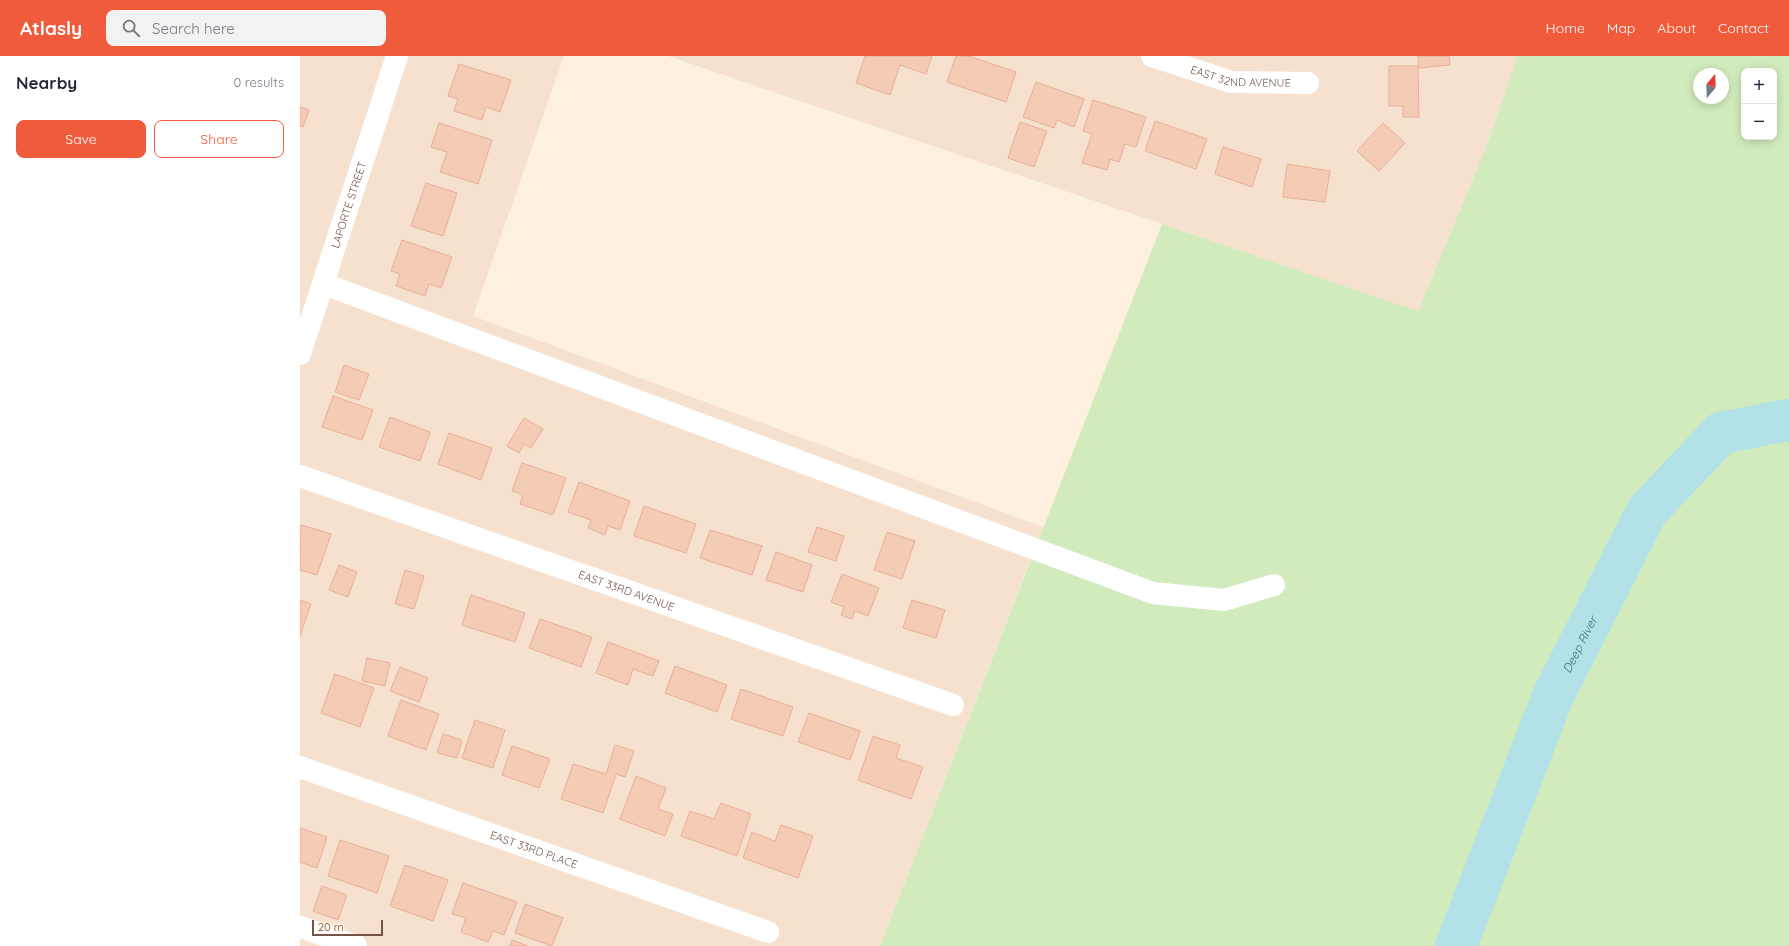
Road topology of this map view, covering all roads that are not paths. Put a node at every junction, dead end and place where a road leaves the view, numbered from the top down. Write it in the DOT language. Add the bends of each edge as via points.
graph roads {
  1 [pos="397,56"];
  2 [pos="1152,56"];
  3 [pos="1308,83"];
  4 [pos="324,284"];
  5 [pos="300,354"];
  6 [pos="300,476"];
  7 [pos="1274,585"];
  8 [pos="954,705"];
  9 [pos="300,767"];
  10 [pos="300,927"];
  11 [pos="768,932"];
  12 [pos="356,946"];
  1 -- 4 [label="street, LAPORTE STREET"];
  2 -- 3 [label="street, EAST 32ND AVENUE" via="1231,82"];
  4 -- 5 [label="street, LAPORTE STREET"];
  4 -- 7 [label="street" via="1153,593 1224,600"];
  6 -- 8 [label="street, EAST 33RD AVENUE"];
  9 -- 11 [label="street, EAST 33RD PLACE"];
  10 -- 12 [label="street"];
}
